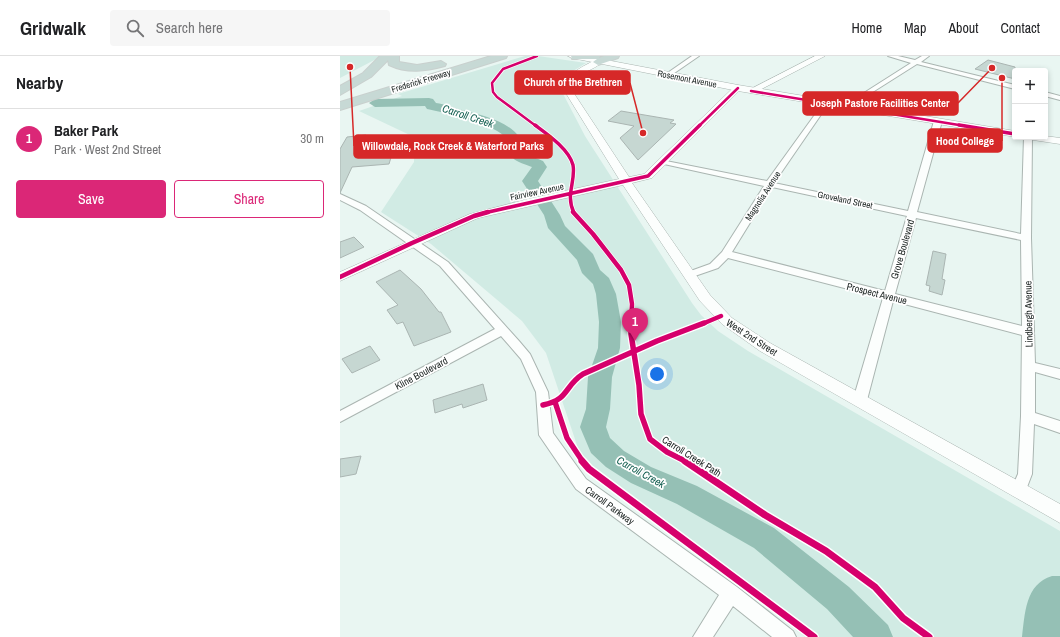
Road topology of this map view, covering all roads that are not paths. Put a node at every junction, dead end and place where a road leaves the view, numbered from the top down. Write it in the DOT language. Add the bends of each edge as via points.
graph roads {
  1 [pos="386,56"];
  2 [pos="394,56"];
  3 [pos="476,56"];
  4 [pos="502,56"];
  5 [pos="574,56"];
  6 [pos="696,56"];
  7 [pos="820,56"];
  8 [pos="891,56"];
  9 [pos="926,56"];
  10 [pos="596,59"];
  11 [pos="613,59"];
  12 [pos="916,62"];
  13 [pos="668,75"];
  14 [pos="1012,86"];
  15 [pos="738,88"];
  16 [pos="340,91"];
  17 [pos="751,91"];
  18 [pos="1048,95"];
  19 [pos="340,97"];
  20 [pos="1060,98"];
  21 [pos="826,103"];
  22 [pos="340,106"];
  23 [pos="847,106"];
  24 [pos="938,121"];
  25 [pos="1012,133"];
  26 [pos="1028,140"];
  27 [pos="1048,140"];
  28 [pos="1060,142"];
  29 [pos="664,162"];
  30 [pos="626,181"];
  31 [pos="770,184"];
  32 [pos="340,197"];
  33 [pos="912,214"];
  34 [pos="1026,238"];
  35 [pos="412,243"];
  36 [pos="726,254"];
  37 [pos="689,275"];
  38 [pos="340,277"];
  39 [pos="888,296"];
  40 [pos="503,330"];
  41 [pos="1028,332"];
  42 [pos="1029,366"];
  43 [pos="1060,374"];
  44 [pos="860,400"];
  45 [pos="1028,416"];
  46 [pos="340,417"];
  47 [pos="1060,427"];
  48 [pos="1019,490"];
  49 [pos="1060,514"];
  50 [pos="731,593"];
  51 [pos="702,637"];
  52 [pos="787,637"];
  1 -- 16 [label="highway" via="367,75"];
  2 -- 3 [label="highway" via="393,63 397,65 420,68"];
  3 -- 19 [label="highway, Frederick Freeway"];
  4 -- 22 [label="highway, Frederick Freeway"];
  5 -- 10 [label="highway"];
  6 -- 13 [label="street"];
  7 -- 17 [label="street"];
  8 -- 12 [label="street"];
  9 -- 12 [label="street"];
  10 -- 11 [label="highway"];
  10 -- 30 [label="street, West 2nd Street" via="572,78 568,88 588,125"];
  11 -- 13 [label="main road, Rosemont Avenue"];
  12 -- 14 [label="street"];
  12 -- 23 [label="street"];
  13 -- 15 [label="main road, Rosemont Avenue"];
  15 -- 17 [label="main road, Rosemont Avenue"];
  15 -- 29 [label="street, Fairview Avenue"];
  17 -- 21 [label="main road, Rosemont Avenue"];
  18 -- 20 [label="street"];
  21 -- 23 [label="main road, Rosemont Avenue"];
  21 -- 31 [label="street, Magnolia Avenue"];
  23 -- 24 [label="main road, Rosemont Avenue"];
  24 -- 25 [label="main road, Rosemont Avenue"];
  24 -- 33 [label="street, Grove Boulevard"];
  26 -- 34 [label="street, Lindbergh Avenue"];
  27 -- 28 [label="main road"];
  29 -- 30 [label="street, Fairview Avenue" via="648,176"];
  29 -- 31 [label="street, Groveland Street"];
  30 -- 35 [label="street, Fairview Avenue" via="474,216"];
  30 -- 37 [label="street, West 2nd Street"];
  31 -- 33 [label="street, Groveland Street"];
  31 -- 36 [label="street, Magnolia Avenue"];
  32 -- 35 [label="street, Carroll Parkway" via="363,208"];
  33 -- 34 [label="street, Groveland Street"];
  33 -- 39 [label="street, Grove Boulevard"];
  34 -- 41 [label="street, Lindbergh Avenue"];
  35 -- 38 [label="street, Fairview Avenue"];
  35 -- 40 [label="street, Carroll Parkway" via="444,264"];
  36 -- 37 [label="street, Magnolia Avenue" via="714,266"];
  36 -- 39 [label="street, Prospect Avenue"];
  37 -- 44 [label="street, West 2nd Street" via="713,308 746,335"];
  39 -- 41 [label="street, Prospect Avenue"];
  39 -- 44 [label="street, Grove Boulevard"];
  40 -- 46 [label="street, Kline Boulevard"];
  40 -- 50 [label="street, Carroll Parkway" via="526,357 542,392 546,435 581,484"];
  41 -- 42 [label="street, Lindbergh Avenue"];
  42 -- 43 [label="street"];
  42 -- 45 [label="street, Lindbergh Avenue"];
  44 -- 48 [label="street, West 2nd Street"];
  45 -- 47 [label="street"];
  45 -- 48 [label="street, Lindbergh Avenue" via="1025,474"];
  48 -- 49 [label="street, West 2nd Street"];
  50 -- 51 [label="street"];
  50 -- 52 [label="street, Carroll Parkway"];
}
